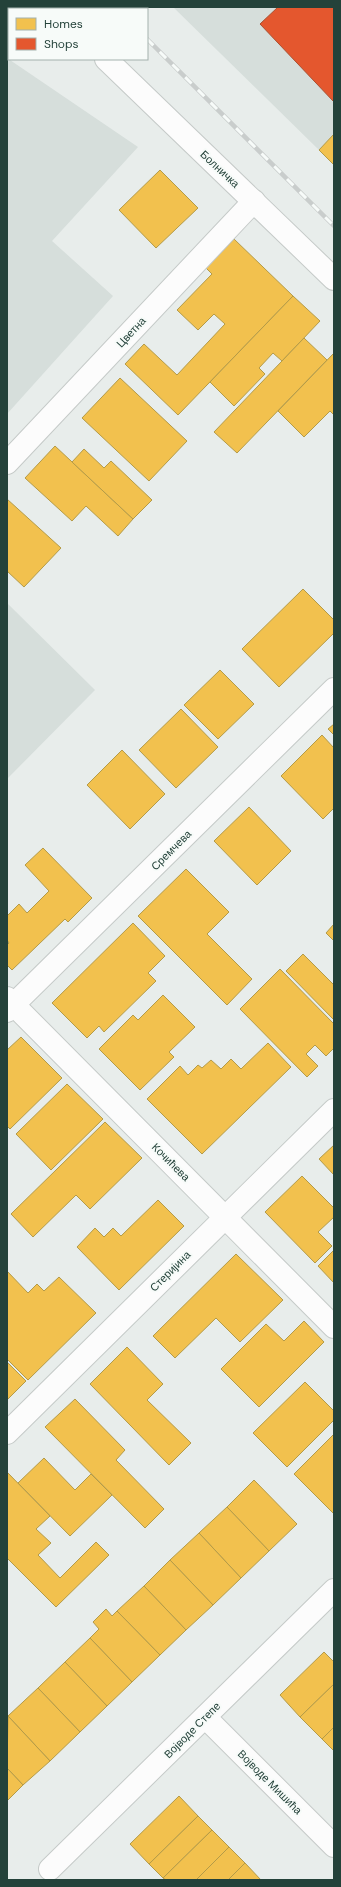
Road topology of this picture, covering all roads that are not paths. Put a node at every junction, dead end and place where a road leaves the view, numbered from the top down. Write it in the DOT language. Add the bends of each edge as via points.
graph roads {
  1 [pos="107,60"];
  2 [pos="254,201"];
  3 [pos="334,279"];
  4 [pos="7,463"];
  5 [pos="334,689"];
  6 [pos="9,1005"];
  7 [pos="334,1110"];
  8 [pos="225,1218"];
  9 [pos="334,1327"];
  10 [pos="7,1433"];
  11 [pos="334,1590"];
  12 [pos="205,1717"];
  13 [pos="334,1846"];
  14 [pos="50,1869"];
  1 -- 2 [label="street, Болничка"];
  2 -- 3 [label="street, Болничка"];
  2 -- 4 [label="street, Цветна"];
  5 -- 6 [label="street, Сремчева"];
  6 -- 8 [label="street, Кочићева"];
  7 -- 8 [label="street, Стеријина"];
  8 -- 9 [label="street, Кочићева"];
  8 -- 10 [label="street, Стеријина"];
  11 -- 12 [label="street, Војводе Степе"];
  12 -- 13 [label="street, Војводе Мишића"];
  12 -- 14 [label="street, Војводе Степе"];
}
